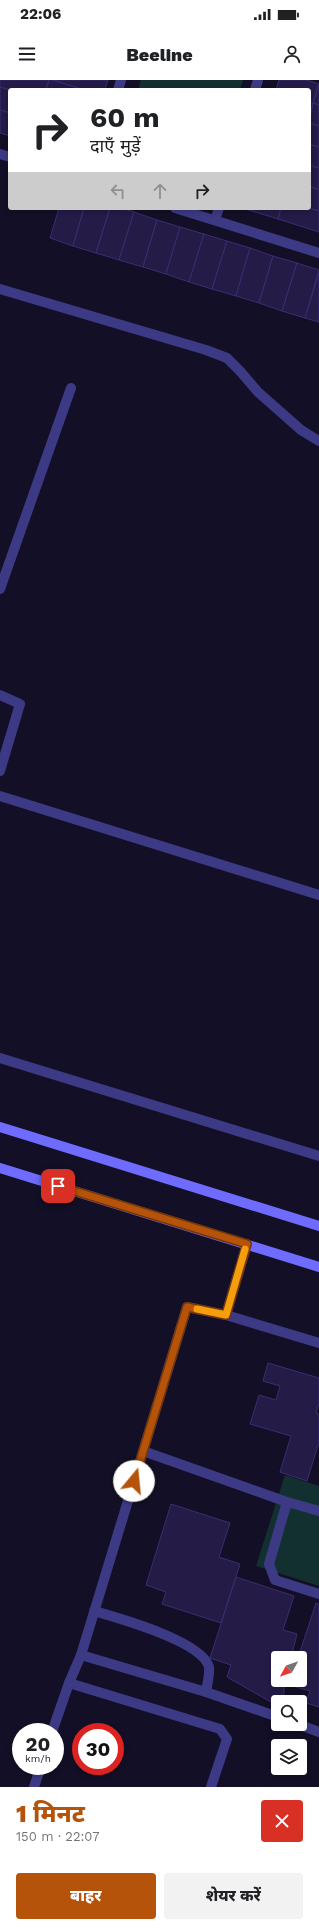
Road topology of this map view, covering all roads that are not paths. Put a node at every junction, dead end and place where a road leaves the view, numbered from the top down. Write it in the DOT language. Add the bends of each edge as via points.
graph roads {
  1 [pos="182,210"];
  2 [pos="218,210"];
  3 [pos="215,220"];
  4 [pos="319,253"];
  5 [pos="0,290"];
  6 [pos="71,388"];
  7 [pos="319,441"];
  8 [pos="0,589"];
  9 [pos="0,695"];
  10 [pos="0,771"];
  11 [pos="0,796"];
  12 [pos="319,895"];
  13 [pos="0,1058"];
  14 [pos="0,1127"];
  15 [pos="319,1156"];
  16 [pos="0,1168"];
  17 [pos="319,1226"];
  18 [pos="247,1244"];
  19 [pos="319,1267"];
  20 [pos="226,1315"];
  21 [pos="319,1343"];
  22 [pos="143,1451"];
  23 [pos="287,1502"];
  24 [pos="319,1511"];
  25 [pos="319,1594"];
  26 [pos="94,1610"];
  27 [pos="81,1655"];
  28 [pos="69,1683"];
  29 [pos="206,1692"];
  30 [pos="271,1715"];
  31 [pos="55,1723"];
  32 [pos="307,1727"];
  33 [pos="319,1732"];
  34 [pos="38,1775"];
  35 [pos="34,1787"];
  36 [pos="211,1787"];
  1 -- 3 [label="street"];
  2 -- 3 [label="street"];
  3 -- 4 [label="street"];
  5 -- 7 [label="street" via="227,358 263,396 301,430"];
  6 -- 8 [label="street"];
  9 -- 10 [label="street" via="20,704"];
  11 -- 12 [label="street"];
  13 -- 15 [label="street"];
  14 -- 17 [label="street"];
  16 -- 18 [label="street"];
  18 -- 19 [label="street"];
  18 -- 20 [label="street"];
  20 -- 21 [label="street"];
  20 -- 22 [label="street" via="187,1307"];
  22 -- 23 [label="street"];
  22 -- 26 [label="street"];
  23 -- 24 [label="street"];
  23 -- 25 [label="street" via="269,1564 275,1580"];
  26 -- 27 [label="street"];
  26 -- 29 [label="street" via="158,1632 199,1652 209,1667"];
  27 -- 28 [label="street"];
  27 -- 29 [label="street"];
  28 -- 31 [label="street"];
  28 -- 36 [label="street" via="220,1729 227,1740"];
  29 -- 30 [label="street"];
  32 -- 33 [label="street"];
  34 -- 35 [label="street"];
}
